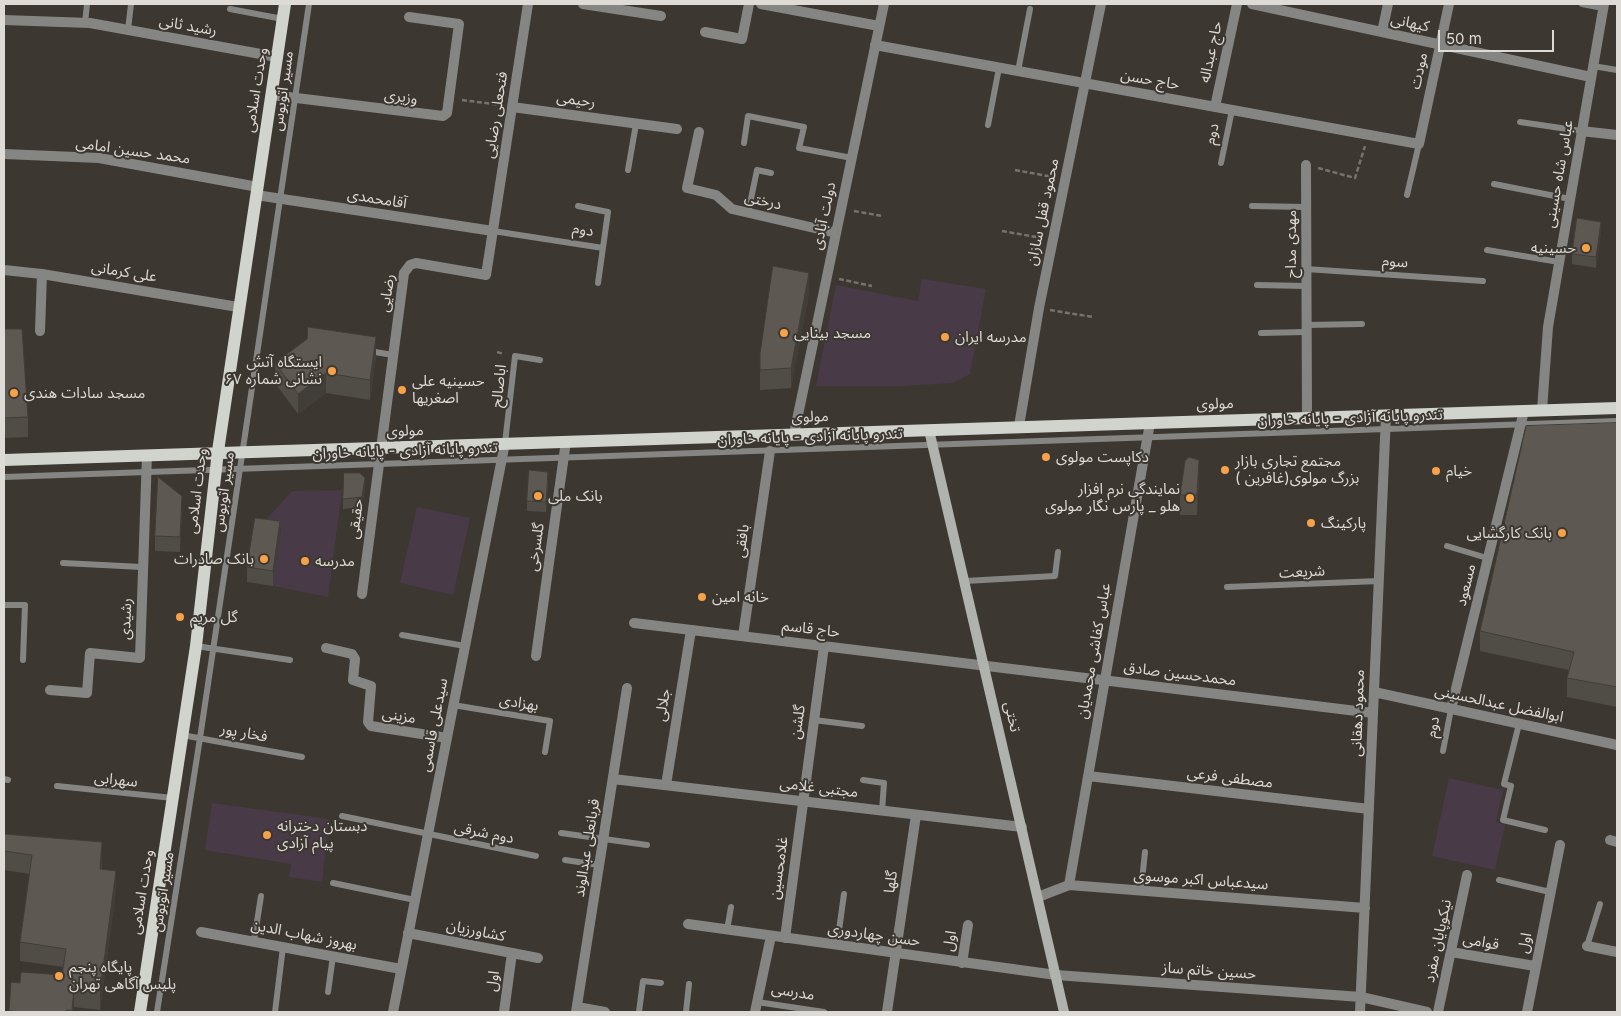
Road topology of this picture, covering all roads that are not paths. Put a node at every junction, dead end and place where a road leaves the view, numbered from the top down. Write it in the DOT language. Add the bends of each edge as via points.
graph roads {
  1 [pos="87,4"];
  2 [pos="132,4"];
  3 [pos="285,4"];
  4 [pos="309,4"];
  5 [pos="528,4"];
  6 [pos="583,4"];
  7 [pos="749,4"];
  8 [pos="762,4"];
  9 [pos="884,4"];
  10 [pos="1101,4"];
  11 [pos="1237,4"];
  12 [pos="1252,4"];
  13 [pos="1388,4"];
  14 [pos="1449,4"];
  15 [pos="1582,4"];
  16 [pos="599,5"];
  17 [pos="787,6"];
  18 [pos="1604,6"];
  19 [pos="1282,7"];
  20 [pos="230,9"];
  21 [pos="1030,9"];
  22 [pos="661,16"];
  23 [pos="409,17"];
  24 [pos="283,18"];
  25 [pos="4,20"];
  26 [pos="84,23"];
  27 [pos="879,26"];
  28 [pos="128,30"];
  29 [pos="705,32"];
  30 [pos="1382,32"];
  31 [pos="1440,44"];
  32 [pos="875,45"];
  33 [pos="277,58"];
  34 [pos="1000,68"];
  35 [pos="1617,70"];
  36 [pos="1018,71"];
  37 [pos="1592,72"];
  38 [pos="1086,83"];
  39 [pos="272,95"];
  40 [pos="295,98"];
  41 [pos="512,107"];
  42 [pos="1215,107"];
  43 [pos="1232,110"];
  44 [pos="1520,122"];
  45 [pos="636,124"];
  46 [pos="988,125"];
  47 [pos="677,129"];
  48 [pos="699,132"];
  49 [pos="1582,132"];
  50 [pos="1617,135"];
  51 [pos="744,143"];
  52 [pos="1419,144"];
  53 [pos="4,154"];
  54 [pos="852,158"];
  55 [pos="1221,163"];
  56 [pos="1306,166"];
  57 [pos="628,170"];
  58 [pos="771,173"];
  59 [pos="1494,184"];
  60 [pos="257,191"];
  61 [pos="1407,195"];
  62 [pos="280,199"];
  63 [pos="1570,199"];
  64 [pos="578,206"];
  65 [pos="1252,206"];
  66 [pos="1306,207"];
  67 [pos="748,213"];
  68 [pos="493,231"];
  69 [pos="836,232"];
  70 [pos="603,248"];
  71 [pos="1487,250"];
  72 [pos="1559,262"];
  73 [pos="1306,269"];
  74 [pos="4,270"];
  75 [pos="42,274"];
  76 [pos="1483,281"];
  77 [pos="598,283"];
  78 [pos="1257,285"];
  79 [pos="1306,286"];
  80 [pos="238,306"];
  81 [pos="1362,324"];
  82 [pos="1306,329"];
  83 [pos="40,331"];
  84 [pos="1261,333"];
  85 [pos="365,351"];
  86 [pos="393,355"];
  87 [pos="540,360"];
  88 [pos="1617,408"];
  89 [pos="1542,410"];
  90 [pos="1524,411"];
  91 [pos="1386,415"];
  92 [pos="1307,418"];
  93 [pos="1617,421"];
  94 [pos="1150,423"];
  95 [pos="1520,425"];
  96 [pos="1020,426"];
  97 [pos="1385,429"];
  98 [pos="929,430"];
  99 [pos="794,434"];
  100 [pos="1147,438"];
  101 [pos="566,441"];
  102 [pos="505,443"];
  103 [pos="933,445"];
  104 [pos="380,448"];
  105 [pos="242,451"];
  106 [pos="770,451"];
  107 [pos="218,452"];
  108 [pos="147,455"];
  109 [pos="564,458"];
  110 [pos="4,460"];
  111 [pos="502,460"];
  112 [pos="378,465"];
  113 [pos="240,468"];
  114 [pos="216,469"];
  115 [pos="147,472"];
  116 [pos="4,477"];
  117 [pos="1448,546"];
  118 [pos="1058,552"];
  119 [pos="1487,558"];
  120 [pos="63,563"];
  121 [pos="142,567"];
  122 [pos="965,581"];
  123 [pos="1379,581"];
  124 [pos="1227,587"];
  125 [pos="362,594"];
  126 [pos="4,605"];
  127 [pos="634,623"];
  128 [pos="690,630"];
  129 [pos="402,635"];
  130 [pos="743,636"];
  131 [pos="196,646"];
  132 [pos="465,646"];
  133 [pos="824,646"];
  134 [pos="214,648"];
  135 [pos="326,648"];
  136 [pos="536,656"];
  137 [pos="23,660"];
  138 [pos="290,660"];
  139 [pos="984,665"];
  140 [pos="1105,680"];
  141 [pos="627,688"];
  142 [pos="50,690"];
  143 [pos="1374,692"];
  144 [pos="453,706"];
  145 [pos="1451,709"];
  146 [pos="1373,713"];
  147 [pos="814,720"];
  148 [pos="1519,724"];
  149 [pos="862,726"];
  150 [pos="182,735"];
  151 [pos="200,738"];
  152 [pos="447,738"];
  153 [pos="1617,745"];
  154 [pos="1444,751"];
  155 [pos="545,752"];
  156 [pos="302,756"];
  157 [pos="1088,776"];
  158 [pos="613,779"];
  159 [pos="863,780"];
  160 [pos="666,785"];
  161 [pos="57,786"];
  162 [pos="173,798"];
  163 [pos="803,802"];
  164 [pos="1369,809"];
  165 [pos="882,811"];
  166 [pos="916,815"];
  167 [pos="342,816"];
  168 [pos="1022,827"];
  169 [pos="1545,830"];
  170 [pos="561,833"];
  171 [pos="428,834"];
  172 [pos="603,839"];
  173 [pos="647,845"];
  174 [pos="1560,845"];
  175 [pos="1145,852"];
  176 [pos="536,856"];
  177 [pos="565,860"];
  178 [pos="599,865"];
  179 [pos="1467,875"];
  180 [pos="1499,880"];
  181 [pos="333,883"];
  182 [pos="1069,885"];
  183 [pos="1141,890"];
  184 [pos="1550,892"];
  185 [pos="844,894"];
  186 [pos="261,896"];
  187 [pos="1038,897"];
  188 [pos="415,900"];
  189 [pos="1600,904"];
  190 [pos="731,907"];
  191 [pos="1364,908"];
  192 [pos="688,924"];
  193 [pos="968,925"];
  194 [pos="727,930"];
  195 [pos="201,932"];
  196 [pos="408,933"];
  197 [pos="770,936"];
  198 [pos="785,938"];
  199 [pos="254,941"];
  200 [pos="837,945"];
  201 [pos="1587,946"];
  202 [pos="282,947"];
  203 [pos="1451,952"];
  204 [pos="1617,952"];
  205 [pos="512,953"];
  206 [pos="895,953"];
  207 [pos="334,956"];
  208 [pos="538,958"];
  209 [pos="962,963"];
  210 [pos="1535,966"];
  211 [pos="401,969"];
  212 [pos="1056,976"];
  213 [pos="661,984"];
  214 [pos="689,984"];
  215 [pos="328,992"];
  216 [pos="1360,997"];
  217 [pos="756,1007"];
  218 [pos="576,1010"];
  219 [pos="140,1012"];
  220 [pos="157,1012"];
  221 [pos="275,1012"];
  222 [pos="392,1012"];
  223 [pos="504,1012"];
  224 [pos="605,1012"];
  225 [pos="638,1012"];
  226 [pos="686,1012"];
  227 [pos="824,1012"];
  228 [pos="887,1012"];
  229 [pos="1064,1012"];
  230 [pos="1360,1012"];
  231 [pos="1427,1012"];
  232 [pos="1438,1012"];
  233 [pos="1527,1012"];
  1 -- 26 [label="lane"];
  2 -- 28 [label="lane"];
  3 -- 24 [label="main road, وحدت اسلامی"];
  4 -- 40 [label="lane, مسیر اتوبوس"];
  5 -- 41 [label="street, فتحعلی رضایی"];
  6 -- 16 [label="street"];
  7 -- 29 [label="street" via="742,39"];
  8 -- 17 [label="street"];
  9 -- 27 [label="street, دولت آبادی"];
  10 -- 38 [label="street, محمود قفل سازان"];
  11 -- 42 [label="street, حاج عبداله"];
  12 -- 19 [label="street, کیهانی"];
  13 -- 30 [label="street"];
  14 -- 31 [label="street, مودت"];
  15 -- 18 [label="lane"];
  16 -- 22 [label="street"];
  17 -- 27 [label="street"];
  18 -- 37 [label="street, عباس شاه حسینی"];
  19 -- 30 [label="street, کیهانی"];
  20 -- 24 [label="lane"];
  21 -- 36 [label="lane"];
  23 -- 40 [label="street, وزیری" via="459,24 447,113 443,116"];
  24 -- 33 [label="main road, وحدت اسلامی"];
  25 -- 26 [label="street, رشید ثانی"];
  26 -- 28 [label="street, رشید ثانی"];
  27 -- 32 [label="street, دولت آبادی"];
  28 -- 33 [label="street, رشید ثانی"];
  30 -- 31 [label="street, کیهانی"];
  31 -- 37 [label="street, کیهانی"];
  31 -- 52 [label="street, مودت"];
  32 -- 34 [label="street, حاج حسن"];
  32 -- 54 [label="street, دولت آبادی"];
  33 -- 39 [label="main road, وحدت اسلامی"];
  34 -- 36 [label="street, حاج حسن"];
  34 -- 46 [label="lane"];
  35 -- 37 [label="lane"];
  36 -- 38 [label="street, حاج حسن"];
  37 -- 49 [label="street, عباس شاه حسینی"];
  38 -- 42 [label="street, حاج حسن"];
  38 -- 96 [label="street, محمود قفل سازان" via="1039,308"];
  39 -- 40 [label="street, وزیری"];
  39 -- 60 [label="main road, وحدت اسلامی"];
  40 -- 62 [label="lane, مسیر اتوبوس"];
  41 -- 45 [label="street, رحیمی"];
  41 -- 68 [label="street, فتحعلی رضایی"];
  42 -- 43 [label="street, حاج حسن"];
  43 -- 52 [label="street, حاج حسن"];
  43 -- 55 [label="lane, دوم"];
  44 -- 49 [label="lane"];
  45 -- 47 [label="street, رحیمی"];
  45 -- 57 [label="lane"];
  48 -- 67 [label="street, درختی" via="686,188 716,195 732,209"];
  49 -- 50 [label="street"];
  49 -- 63 [label="street, عباس شاه حسینی"];
  51 -- 54 [label="lane" via="748,116 804,127 799,148"];
  52 -- 61 [label="lane"];
  53 -- 60 [label="street, محمد حسین امامی" via="99,158"];
  54 -- 69 [label="street, دولت آبادی"];
  56 -- 66 [label="street, مهدی مداح"];
  58 -- 67 [label="lane" via="757,170"];
  59 -- 63 [label="lane"];
  60 -- 62 [label="street, آقامحمدی"];
  60 -- 80 [label="main road, وحدت اسلامی"];
  62 -- 68 [label="street, آقامحمدی"];
  62 -- 105 [label="lane, مسیر اتوبوس"];
  63 -- 72 [label="street, عباس شاه حسینی"];
  64 -- 70 [label="lane, دوم" via="608,212"];
  65 -- 66 [label="lane"];
  66 -- 73 [label="street, مهدی مداح"];
  67 -- 69 [label="street, درختی"];
  68 -- 70 [label="lane, دوم"];
  68 -- 86 [label="street, رضایی" via="486,275 416,264 406,269"];
  69 -- 99 [label="street, دولت آبادی"];
  70 -- 77 [label="lane"];
  71 -- 72 [label="lane"];
  72 -- 89 [label="street, عباس شاه حسینی" via="1548,327"];
  73 -- 76 [label="lane, سوم"];
  73 -- 79 [label="street, مهدی مداح"];
  74 -- 75 [label="street, علی کرمانی"];
  75 -- 80 [label="street, علی کرمانی"];
  75 -- 83 [label="street"];
  78 -- 79 [label="lane"];
  79 -- 82 [label="street, مهدی مداح"];
  80 -- 107 [label="main road, وحدت اسلامی"];
  81 -- 82 [label="lane"];
  82 -- 84 [label="lane"];
  82 -- 92 [label="street, مهدی مداح"];
  85 -- 86 [label="lane"];
  86 -- 104 [label="street, رضایی"];
  87 -- 102 [label="lane, اباصالح" via="515,356"];
  88 -- 89 [label="main road, مولوی"];
  89 -- 90 [label="main road, مولوی"];
  90 -- 91 [label="main road, مولوی"];
  90 -- 95 [label="street, مسعود"];
  91 -- 92 [label="main road, مولوی"];
  91 -- 97 [label="street, محمود دهقانی"];
  92 -- 94 [label="main road, مولوی"];
  93 -- 95 [label="lane, تندرو پایانه آزادی - پایانه خاوران"];
  94 -- 96 [label="main road, مولوی"];
  94 -- 100 [label="street, عباس کفاشی محمدیان"];
  95 -- 97 [label="lane, تندرو پایانه آزادی - پایانه خاوران"];
  95 -- 119 [label="street, مسعود"];
  96 -- 98 [label="main road, مولوی"];
  97 -- 100 [label="lane, تندرو پایانه آزادی - پایانه خاوران"];
  97 -- 123 [label="street, محمود دهقانی"];
  98 -- 99 [label="main road, مولوی"];
  98 -- 103 [label="main road, تختی"];
  99 -- 101 [label="main road, مولوی"];
  100 -- 103 [label="lane, تندرو پایانه آزادی - پایانه خاوران"];
  100 -- 140 [label="street, عباس کفاشی محمدیان"];
  101 -- 102 [label="main road, مولوی"];
  101 -- 109 [label="street, گلسرخی"];
  102 -- 104 [label="main road, مولوی"];
  102 -- 111 [label="street, سیدعلی قاسمی"];
  103 -- 106 [label="lane, تندرو پایانه آزادی - پایانه خاوران"];
  103 -- 122 [label="main road, تختی"];
  104 -- 105 [label="main road, مولوی"];
  104 -- 112 [label="street, حقیقی"];
  105 -- 107 [label="main road, مولوی"];
  105 -- 113 [label="lane, مسیر اتوبوس"];
  106 -- 109 [label="lane, تندرو پایانه آزادی - پایانه خاوران"];
  106 -- 130 [label="street, بافقی"];
  107 -- 108 [label="main road, مولوی"];
  107 -- 114 [label="main road, وحدت اسلامی"];
  108 -- 110 [label="main road, مولوی"];
  108 -- 115 [label="street, رشیدی"];
  109 -- 111 [label="lane, تندرو پایانه آزادی - پایانه خاوران"];
  109 -- 136 [label="street, گلسرخی"];
  111 -- 112 [label="lane, تندرو پایانه آزادی - پایانه خاوران"];
  111 -- 132 [label="street, سیدعلی قاسمی"];
  112 -- 113 [label="lane, تندرو پایانه آزادی - پایانه خاوران"];
  112 -- 125 [label="street, حقیقی"];
  113 -- 114 [label="lane, تندرو پایانه آزادی - پایانه خاوران"];
  113 -- 134 [label="lane, مسیر اتوبوس"];
  114 -- 115 [label="lane, تندرو پایانه آزادی - پایانه خاوران"];
  114 -- 131 [label="main road, وحدت اسلامی"];
  115 -- 116 [label="lane, تندرو پایانه آزادی - پایانه خاوران"];
  115 -- 121 [label="street, رشیدی"];
  117 -- 119 [label="lane"];
  118 -- 122 [label="lane" via="1055,576"];
  119 -- 145 [label="street, مسعود"];
  120 -- 121 [label="lane"];
  121 -- 142 [label="street, رشیدی" via="140,658 90,653 87,693"];
  122 -- 139 [label="main road, تختی"];
  123 -- 124 [label="lane, شریعت"];
  123 -- 143 [label="street, محمود دهقانی"];
  126 -- 137 [label="lane" via="25,605"];
  127 -- 128 [label="street, حاج قاسم"];
  128 -- 130 [label="street, حاج قاسم"];
  128 -- 160 [label="street, جلالی"];
  129 -- 132 [label="lane"];
  130 -- 133 [label="street, حاج قاسم"];
  131 -- 134 [label="lane"];
  131 -- 150 [label="main road, وحدت اسلامی"];
  132 -- 144 [label="street, سیدعلی قاسمی"];
  133 -- 139 [label="street, حاج قاسم"];
  133 -- 147 [label="street, گلشن"];
  134 -- 138 [label="lane"];
  134 -- 151 [label="lane, مسیر اتوبوس"];
  135 -- 152 [label="street, مزینی" via="352,654 355,659 353,680 370,684 368,722 371,726"];
  139 -- 140 [label="street, محمدحسین صادق"];
  139 -- 168 [label="main road, تختی"];
  140 -- 146 [label="street, محمدحسین صادق"];
  140 -- 157 [label="street, عباس کفاشی محمدیان"];
  141 -- 158 [label="street, قربانعلی عبدالوند"];
  143 -- 145 [label="street, ابوالفضل عبدالحسینی"];
  143 -- 146 [label="street, محمود دهقانی"];
  144 -- 152 [label="street, سیدعلی قاسمی"];
  144 -- 155 [label="lane, بهزادی" via="550,721"];
  145 -- 148 [label="street, ابوالفضل عبدالحسینی"];
  145 -- 154 [label="lane, دوم"];
  146 -- 164 [label="street, محمود دهقانی"];
  147 -- 149 [label="lane"];
  147 -- 163 [label="street, گلشن"];
  148 -- 153 [label="street, ابوالفضل عبدالحسینی"];
  148 -- 169 [label="lane" via="1504,784 1511,786 1503,820"];
  150 -- 151 [label="lane, فخار پور"];
  150 -- 162 [label="main road, وحدت اسلامی"];
  151 -- 156 [label="lane, فخار پور"];
  151 -- 220 [label="lane, مسیر اتوبوس"];
  152 -- 171 [label="street, سیدعلی قاسمی"];
  157 -- 164 [label="street, مصطفی فرعی"];
  157 -- 182 [label="street, عباس کفاشی محمدیان"];
  158 -- 160 [label="street, مجتبی غلامی"];
  158 -- 172 [label="street, قربانعلی عبدالوند"];
  159 -- 165 [label="lane" via="884,783"];
  160 -- 163 [label="street, مجتبی غلامی"];
  161 -- 162 [label="lane, سهرابی"];
  162 -- 219 [label="main road, وحدت اسلامی"];
  163 -- 165 [label="street, مجتبی غلامی"];
  163 -- 198 [label="street, غلامحسین"];
  164 -- 191 [label="street, محمود دهقانی"];
  165 -- 166 [label="street, مجتبی غلامی"];
  166 -- 168 [label="street, مجتبی غلامی"];
  166 -- 206 [label="street, گلها"];
  167 -- 171 [label="lane, دوم شرقی"];
  168 -- 187 [label="main road, تختی"];
  170 -- 172 [label="lane"];
  171 -- 176 [label="lane, دوم شرقی"];
  171 -- 188 [label="street, سیدعلی قاسمی"];
  172 -- 173 [label="lane"];
  172 -- 178 [label="street, قربانعلی عبدالوند"];
  174 -- 184 [label="street, اول"];
  175 -- 183 [label="lane"];
  177 -- 178 [label="lane"];
  178 -- 218 [label="street, قربانعلی عبدالوند"];
  179 -- 203 [label="street, نیکوپایان مفرد"];
  180 -- 184 [label="lane"];
  181 -- 188 [label="lane"];
  182 -- 183 [label="street, سیدعباس اکبر موسوی"];
  182 -- 187 [label="street, سیدعباس اکبر موسوی"];
  183 -- 191 [label="street, سیدعباس اکبر موسوی"];
  184 -- 210 [label="street, اول"];
  185 -- 200 [label="lane"];
  186 -- 199 [label="lane"];
  187 -- 212 [label="main road, تختی"];
  188 -- 196 [label="street, سیدعلی قاسمی"];
  189 -- 201 [label="lane"];
  190 -- 194 [label="lane"];
  191 -- 216 [label="street, محمود دهقانی"];
  192 -- 194 [label="street, حسن چهاردوری"];
  193 -- 209 [label="street, اول"];
  194 -- 197 [label="street, حسن چهاردوری"];
  195 -- 199 [label="street, بهروز شهاب الدین"];
  196 -- 205 [label="street, کشاورزیان"];
  196 -- 211 [label="street, سیدعلی قاسمی"];
  197 -- 198 [label="street, حسن چهاردوری"];
  197 -- 217 [label="street, مدرسی"];
  198 -- 200 [label="street, حسن چهاردوری"];
  199 -- 202 [label="street, بهروز شهاب الدین"];
  200 -- 206 [label="street, حسن چهاردوری"];
  201 -- 204 [label="street"];
  202 -- 207 [label="street, بهروز شهاب الدین"];
  202 -- 221 [label="lane"];
  203 -- 210 [label="street, قوامی"];
  203 -- 232 [label="street, نیکوپایان مفرد"];
  205 -- 208 [label="street, کشاورزیان"];
  205 -- 223 [label="street, اول"];
  206 -- 209 [label="street, حسن چهاردوری"];
  206 -- 228 [label="street, گلها"];
  207 -- 211 [label="street, بهروز شهاب الدین"];
  207 -- 215 [label="lane"];
  209 -- 212 [label="street, حسن چهاردوری"];
  210 -- 233 [label="street, اول"];
  211 -- 222 [label="street, سیدعلی قاسمی"];
  212 -- 216 [label="street, حسین خاتم ساز"];
  212 -- 229 [label="main road, تختی"];
  213 -- 225 [label="lane" via="643,981"];
  214 -- 226 [label="lane"];
  216 -- 230 [label="street, محمود دهقانی"];
  216 -- 231 [label="street, حسین خاتم ساز"];
  217 -- 227 [label="lane, مدرسی"];
  218 -- 224 [label="street"];
}
